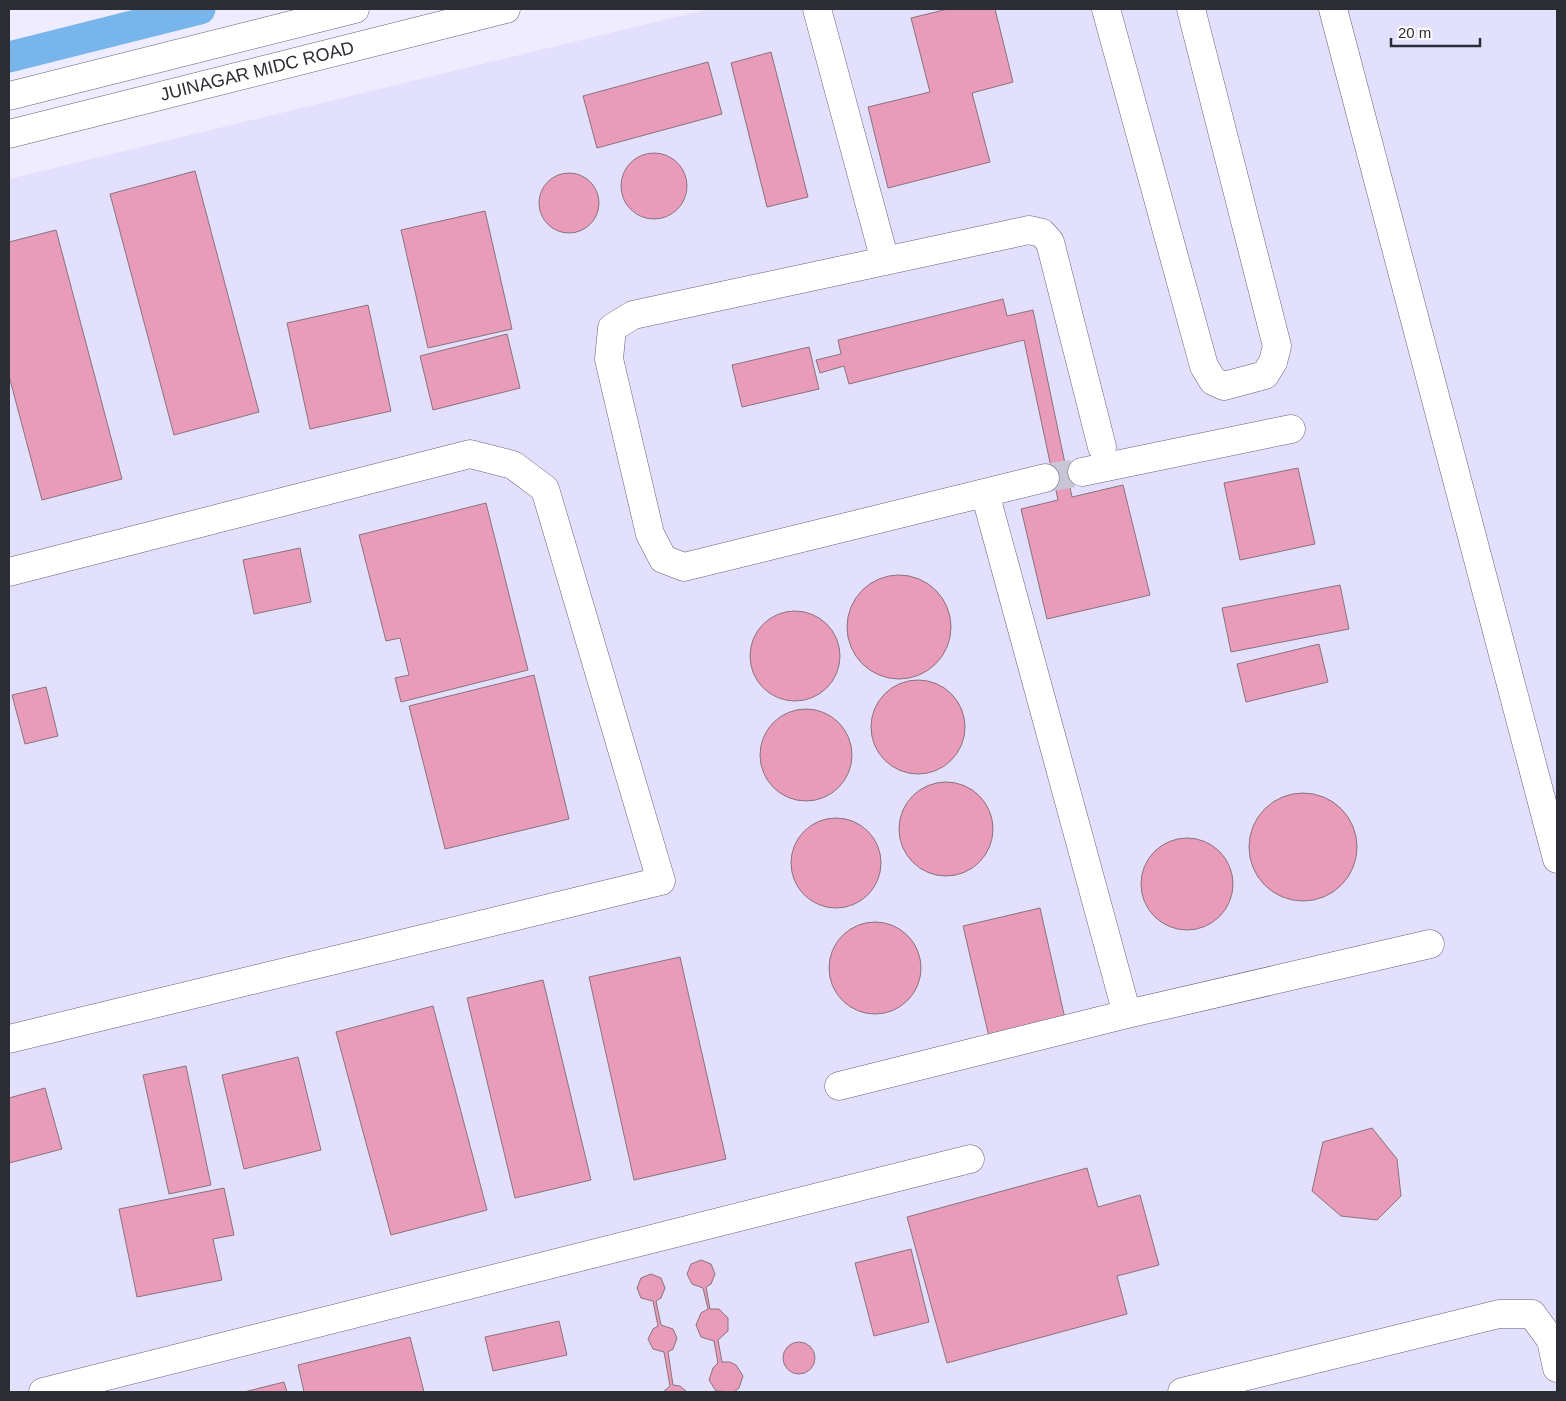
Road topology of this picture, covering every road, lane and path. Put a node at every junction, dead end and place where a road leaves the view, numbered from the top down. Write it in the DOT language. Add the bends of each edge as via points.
graph roads {
  1 [pos="356,9"];
  2 [pos="506,9"];
  3 [pos="817,9"];
  4 [pos="1106,9"];
  5 [pos="1191,9"];
  6 [pos="1333,9"];
  7 [pos="9,96"];
  8 [pos="9,134"];
  9 [pos="885,261"];
  10 [pos="1291,429"];
  11 [pos="1102,447"];
  12 [pos="1082,472"];
  13 [pos="1045,478"];
  14 [pos="985,493"];
  15 [pos="9,572"];
  16 [pos="1557,859"];
  17 [pos="1430,944"];
  18 [pos="1128,1014"];
  19 [pos="9,1039"];
  20 [pos="839,1086"];
  21 [pos="970,1159"];
  22 [pos="1557,1368"];
  23 [pos="43,1392"];
  24 [pos="1182,1392"];
  1 -- 7 [label="street, JUINAGAR MIDC ROAD"];
  2 -- 8 [label="street, JUINAGAR MIDC ROAD"];
  3 -- 9 [label="street"];
  4 -- 5 [label="street" via="1204,366 1213,381 1224,386 1264,375 1273,362 1277,346"];
  6 -- 16 [label="street"];
  9 -- 11 [label="street" via="1029,230 1042,233 1050,242"];
  9 -- 14 [label="street" via="633,315 612,328 609,359 650,534 663,559 684,567"];
  10 -- 12 [label="street"];
  13 -- 14 [label="street"];
  14 -- 18 [label="street"];
  15 -- 19 [label="street" via="470,454 513,466 545,489 661,881"];
  17 -- 18 [label="street"];
  18 -- 20 [label="street"];
  21 -- 23 [label="street"];
  22 -- 24 [label="street" via="1551,1340 1532,1314 1499,1314"];
}
